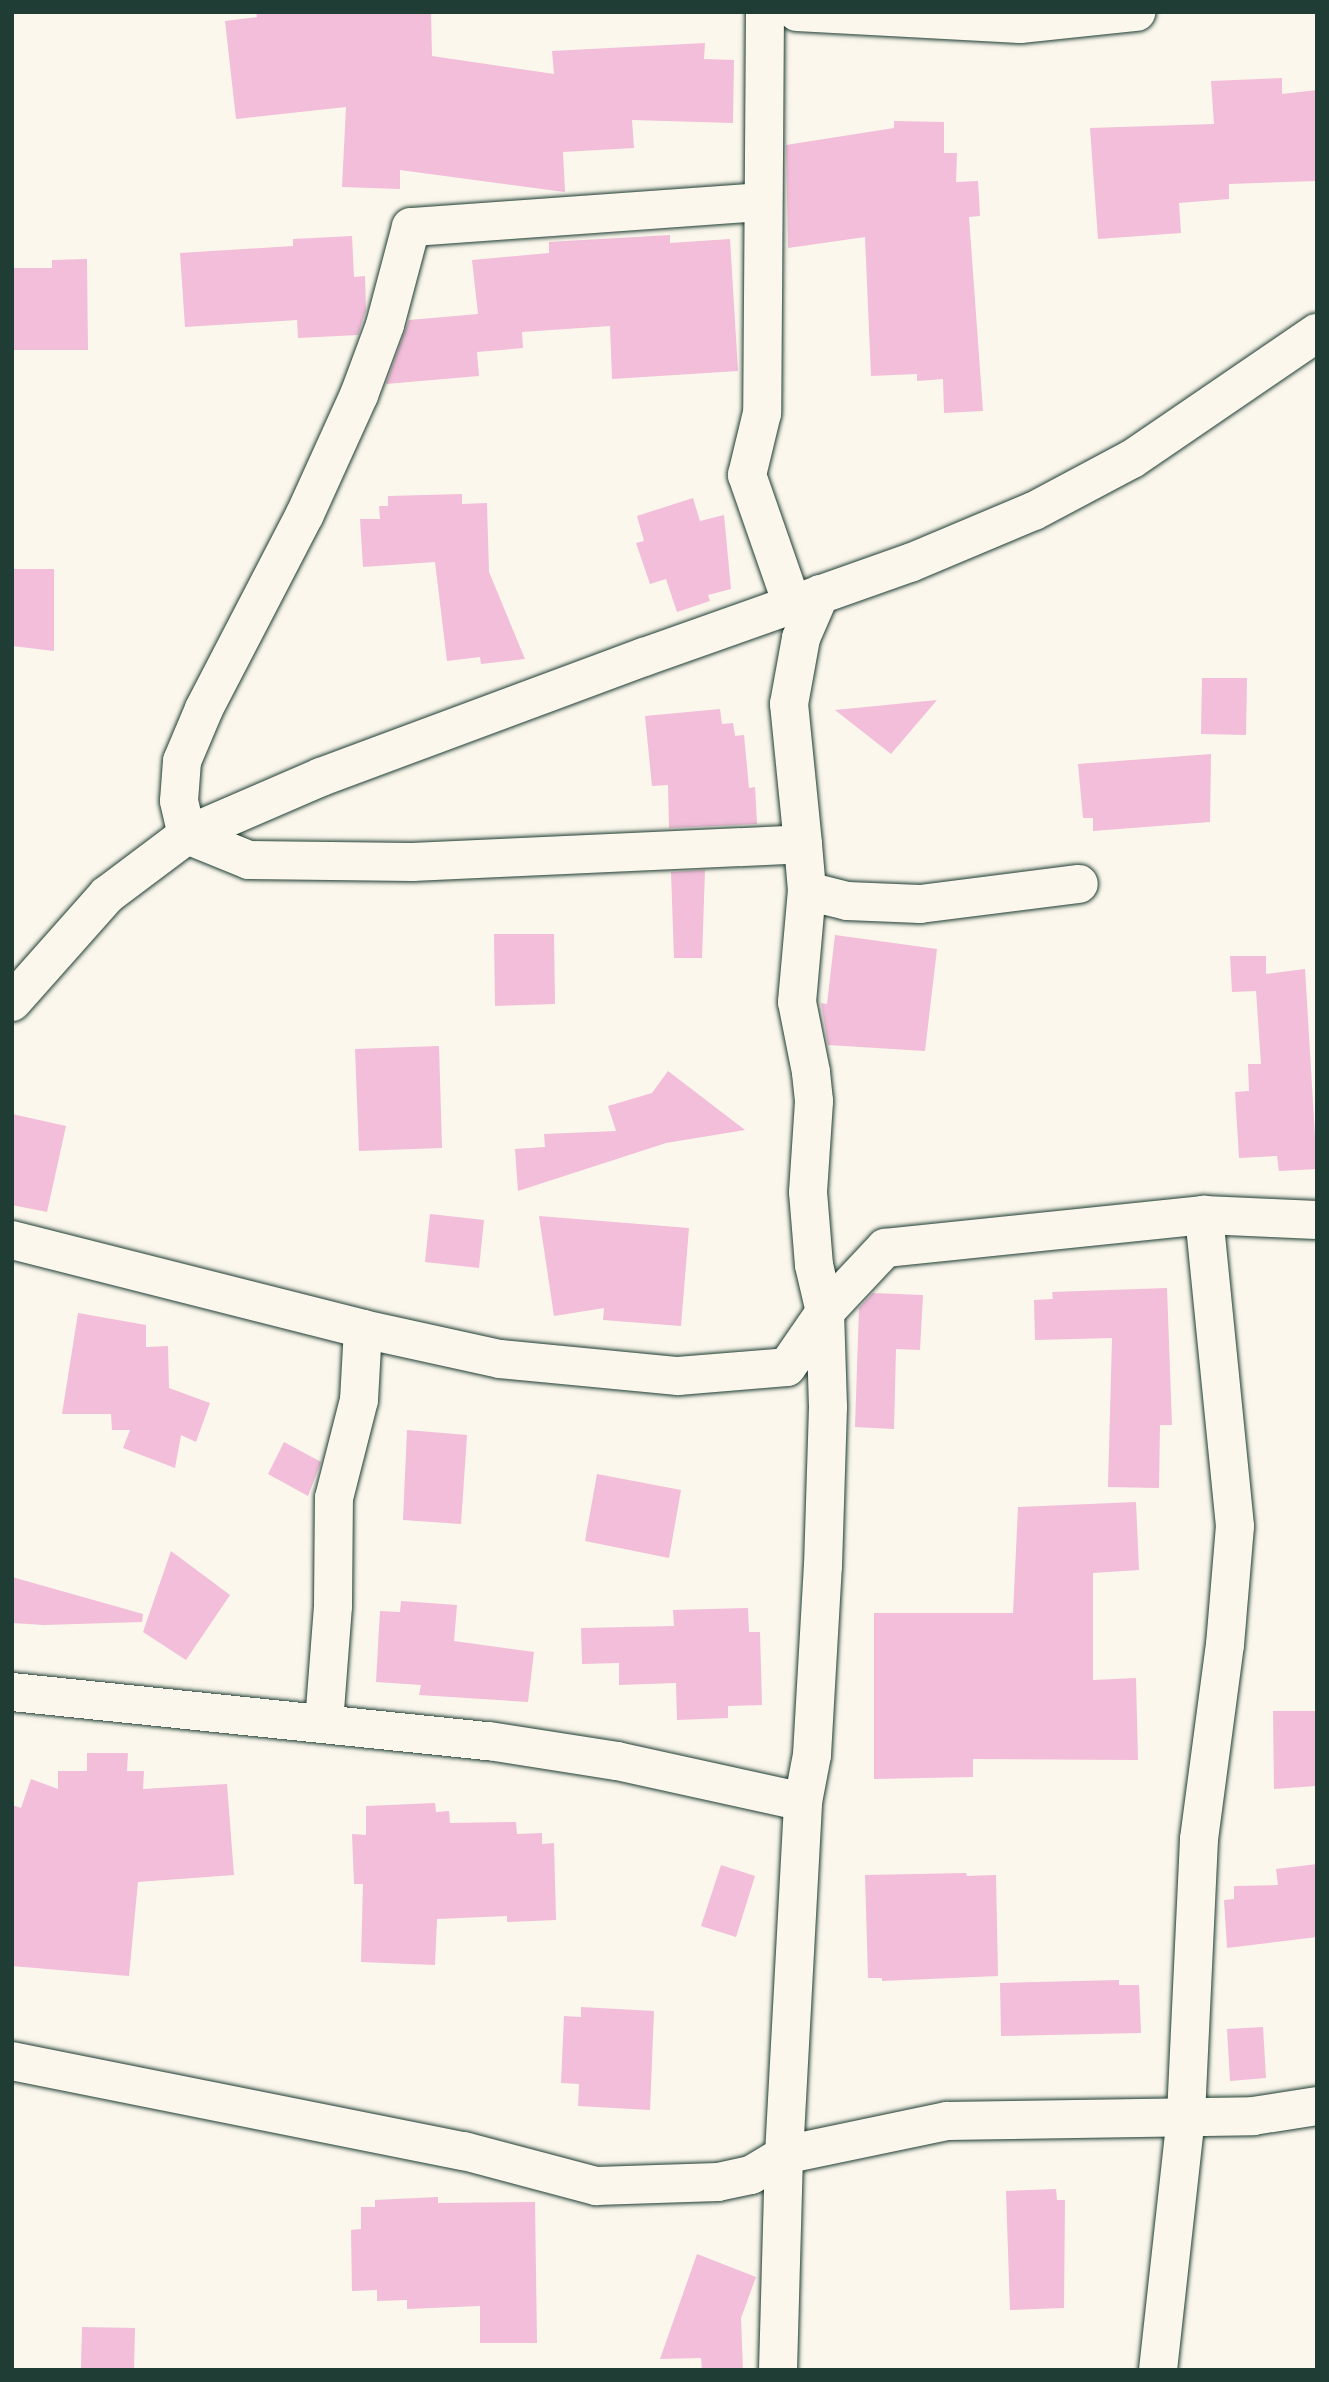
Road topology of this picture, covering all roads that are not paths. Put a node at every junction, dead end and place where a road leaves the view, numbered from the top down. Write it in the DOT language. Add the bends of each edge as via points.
graph roads {
  1 [pos="765,12"];
  2 [pos="797,12"];
  3 [pos="1136,12"];
  4 [pos="762,202"];
  5 [pos="1317,333"];
  6 [pos="806,599"];
  7 [pos="187,835"];
  8 [pos="803,844"];
  9 [pos="1079,884"];
  10 [pos="807,891"];
  11 [pos="12,1002"];
  12 [pos="1204,1215"];
  13 [pos="1317,1220"];
  14 [pos="12,1240"];
  15 [pos="825,1312"];
  16 [pos="363,1329"];
  17 [pos="12,1692"];
  18 [pos="324,1723"];
  19 [pos="803,1802"];
  20 [pos="12,2061"];
  21 [pos="1317,2106"];
  22 [pos="1186,2115"];
  23 [pos="784,2155"];
  24 [pos="778,2370"];
  25 [pos="1158,2370"];
  1 -- 4 [label="street"];
  2 -- 3 [label="street" via="1020,24"];
  4 -- 6 [label="street" via="762,414 747,475"];
  4 -- 7 [label="street" via="411,227 385,325 359,395 182,761 179,801"];
  5 -- 6 [label="street" via="1132,459 1046,505 910,563"];
  6 -- 7 [label="street" via="321,776"];
  6 -- 8 [label="street" via="789,704"];
  7 -- 8 [label="street" via="249,860 412,862"];
  7 -- 11 [label="street" via="107,895"];
  8 -- 10 [label="street"];
  9 -- 10 [label="street" via="920,904 847,901"];
  10 -- 15 [label="street" via="797,1002 814,1101 808,1192"];
  12 -- 13 [label="street"];
  12 -- 15 [label="street" via="885,1248"];
  12 -- 22 [label="street" via="1235,1526 1225,1646 1199,1839"];
  14 -- 16 [label="street"];
  15 -- 16 [label="street" via="787,1367 678,1376 500,1359"];
  15 -- 19 [label="street" via="828,1407 823,1566 812,1755"];
  16 -- 18 [label="street" via="359,1400 334,1498 333,1606"];
  17 -- 18 [label="street"];
  18 -- 19 [label="street" via="617,1761"];
  19 -- 23 [label="street"];
  20 -- 23 [label="street" via="464,2151 596,2186 718,2182 751,2175"];
  21 -- 22 [label="street" via="1253,2116"];
  22 -- 23 [label="street" via="947,2121"];
  22 -- 25 [label="street"];
  23 -- 24 [label="street"];
}
